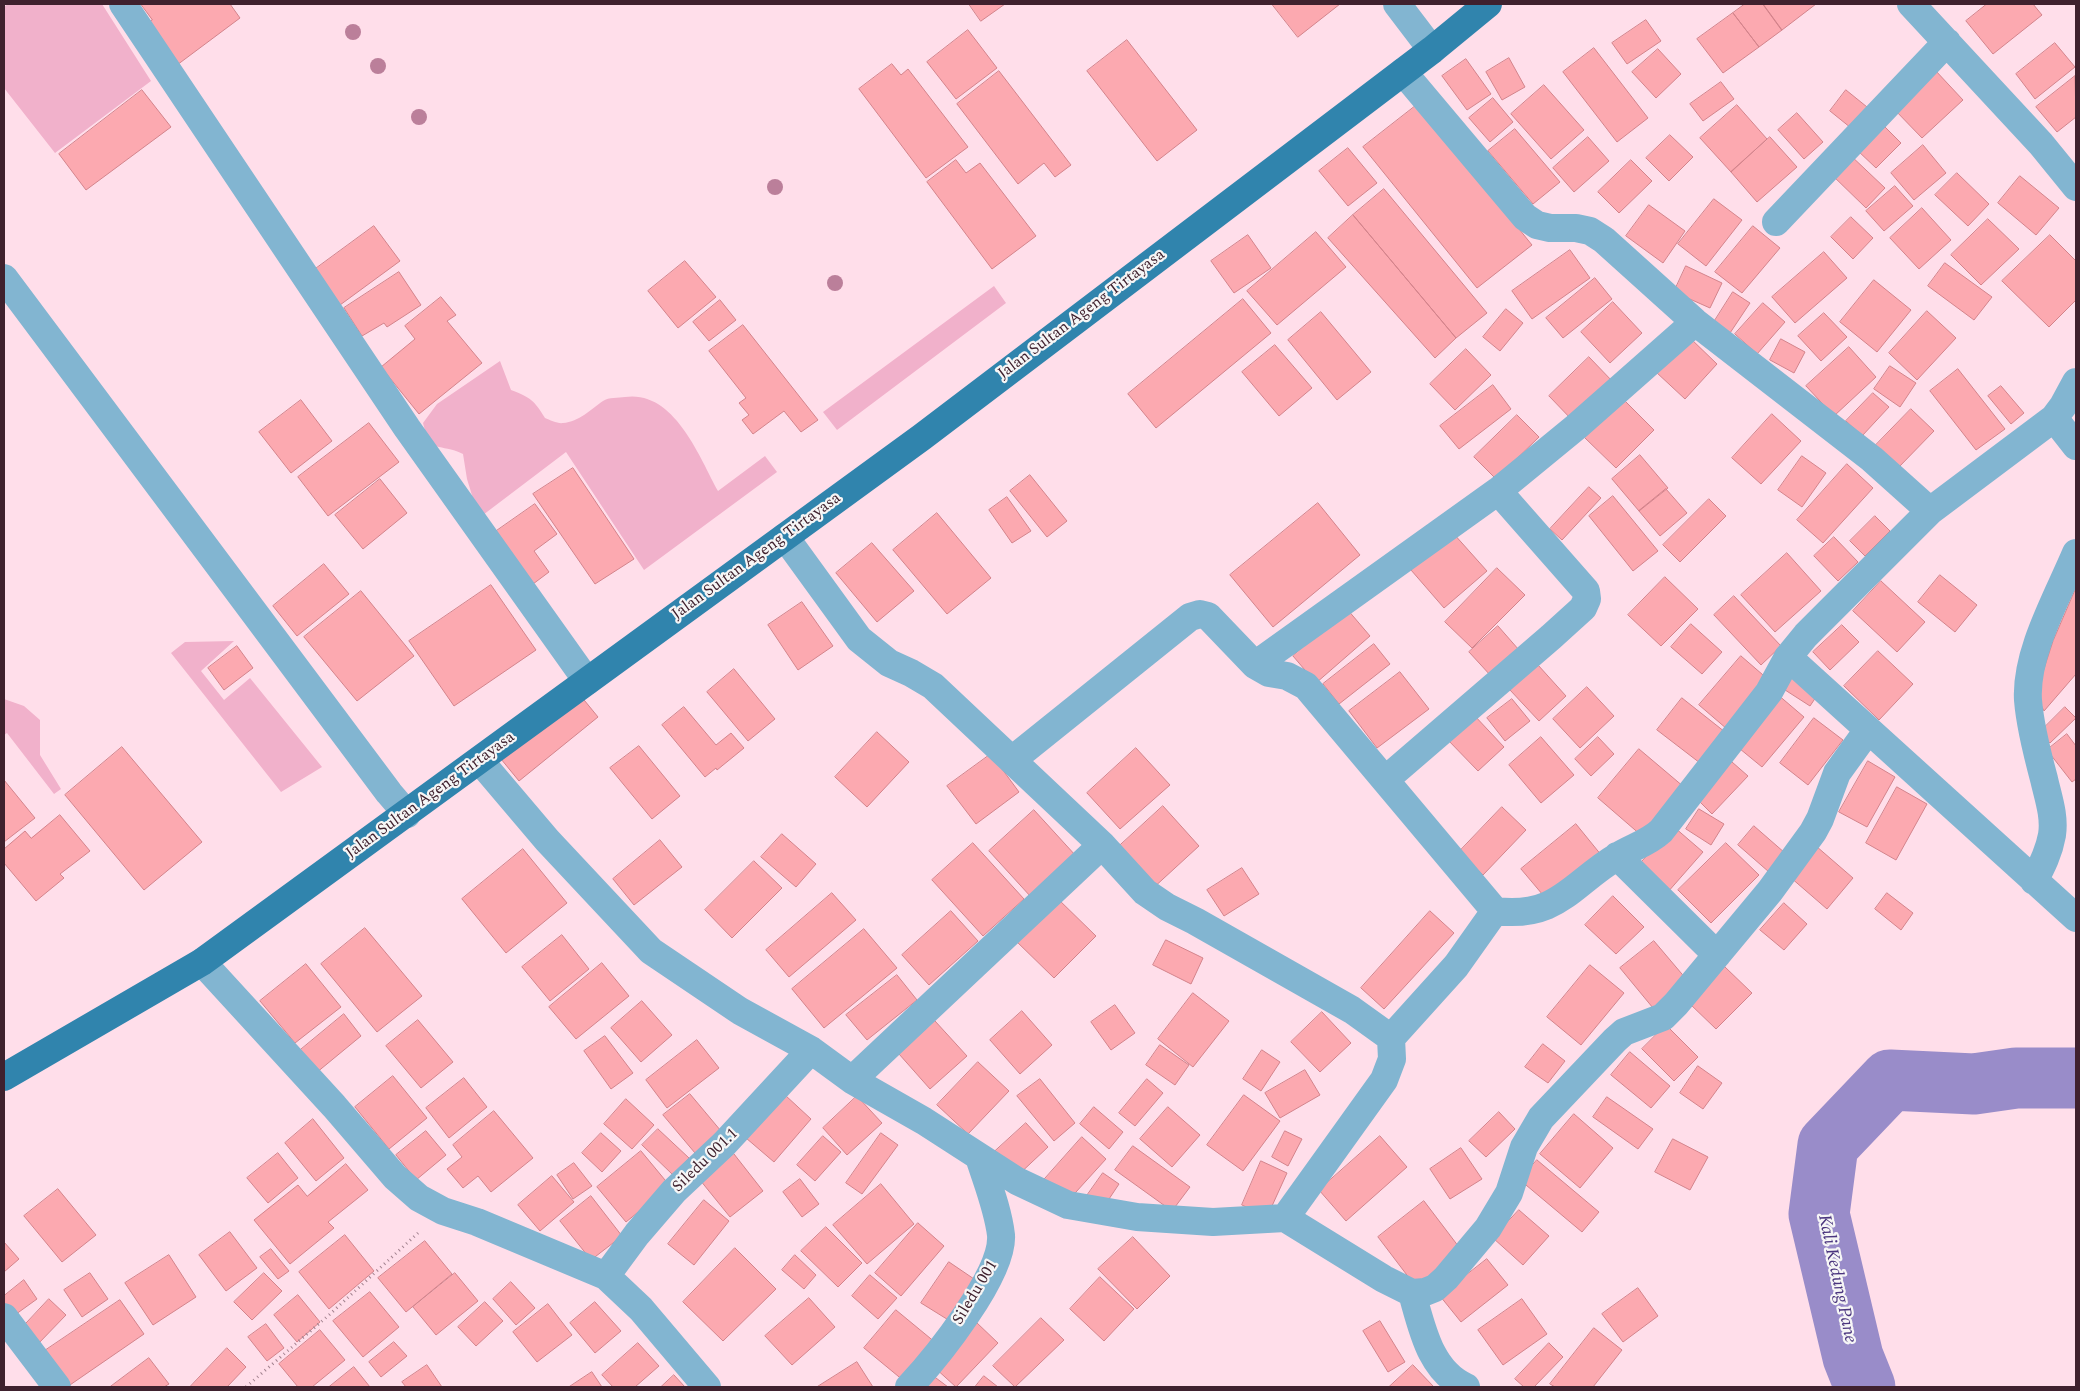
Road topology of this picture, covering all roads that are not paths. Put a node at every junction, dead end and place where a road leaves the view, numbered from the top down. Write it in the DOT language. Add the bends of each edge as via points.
graph roads {
  1 [pos="123,4"];
  2 [pos="1488,4"];
  3 [pos="1911,4"];
  4 [pos="1402,11"];
  5 [pos="1947,42"];
  6 [pos="1432,50"];
  7 [pos="1403,72"];
  8 [pos="2076,187"];
  9 [pos="1776,222"];
  10 [pos="4,278"];
  11 [pos="1695,322"];
  12 [pos="2076,382"];
  13 [pos="2054,418"];
  14 [pos="2076,446"];
  15 [pos="1498,491"];
  16 [pos="1930,511"];
  17 [pos="785,537"];
  18 [pos="2076,553"];
  19 [pos="1788,657"];
  20 [pos="1255,665"];
  21 [pos="580,672"];
  22 [pos="1868,730"];
  23 [pos="1012,760"];
  24 [pos="480,761"];
  25 [pos="1385,780"];
  26 [pos="407,814"];
  27 [pos="1102,845"];
  28 [pos="1617,856"];
  29 [pos="2034,881"];
  30 [pos="1495,911"];
  31 [pos="2076,918"];
  32 [pos="1718,955"];
  33 [pos="202,962"];
  34 [pos="1391,1038"];
  35 [pos="811,1050"];
  36 [pos="7,1069"];
  37 [pos="852,1080"];
  38 [pos="979,1157"];
  39 [pos="1285,1218"];
  40 [pos="606,1276"];
  41 [pos="1412,1293"];
  42 [pos="4,1317"];
  43 [pos="57,1387"];
  44 [pos="707,1387"];
  45 [pos="909,1387"];
  46 [pos="1466,1387"];
  1 -- 21 [label="street" via="407,428"];
  2 -- 6 [label="main road, Jalan Sultan Ageng Tirtayasa"];
  3 -- 5 [label="street"];
  4 -- 6 [label="street"];
  5 -- 8 [label="street"];
  5 -- 9 [label="street"];
  6 -- 7 [label="main road, Jalan Sultan Ageng Tirtayasa"];
  7 -- 11 [label="street" via="1525,217 1537,225 1576,228 1604,240"];
  7 -- 17 [label="main road, Jalan Sultan Ageng Tirtayasa"];
  10 -- 26 [label="street"];
  11 -- 15 [label="street"];
  11 -- 16 [label="street" via="1865,453"];
  12 -- 13 [label="street"];
  13 -- 14 [label="street"];
  13 -- 16 [label="street"];
  15 -- 20 [label="street"];
  15 -- 25 [label="street" via="1586,591 1587,599 1582,608 1551,637"];
  16 -- 19 [label="street"];
  17 -- 21 [label="main road, Jalan Sultan Ageng Tirtayasa"];
  17 -- 23 [label="street" via="859,639 889,663 933,686"];
  18 -- 29 [label="street" via="2030,671 2028,700 2036,750 2052,811 2047,855"];
  19 -- 22 [label="street"];
  19 -- 28 [label="street" via="1769,692 1661,831 1652,839"];
  20 -- 23 [label="street" via="1208,616 1190,617"];
  20 -- 25 [label="street" via="1306,686"];
  21 -- 24 [label="main road, Jalan Sultan Ageng Tirtayasa"];
  22 -- 29 [label="street"];
  22 -- 32 [label="street" via="1837,773 1813,832 1770,892"];
  23 -- 27 [label="street"];
  24 -- 26 [label="main road, Jalan Sultan Ageng Tirtayasa"];
  24 -- 35 [label="street" via="548,840 651,950 740,1011"];
  25 -- 30 [label="street"];
  26 -- 33 [label="main road, Jalan Sultan Ageng Tirtayasa"];
  27 -- 34 [label="street" via="1145,892 1167,907 1352,1010"];
  27 -- 37 [label="street"];
  28 -- 30 [label="street" via="1552,903 1532,911"];
  28 -- 32 [label="street"];
  29 -- 31 [label="street"];
  30 -- 34 [label="street" via="1456,966"];
  32 -- 41 [label="street" via="1663,1018 1624,1032 1614,1040 1541,1118 1524,1147 1509,1193 1488,1228 1435,1288"];
  33 -- 36 [label="main road, Jalan Sultan Ageng Tirtayasa"];
  33 -- 40 [label="street" via="395,1177 420,1198 443,1211"];
  34 -- 39 [label="street" via="1392,1059 1384,1080"];
  35 -- 37 [label="street"];
  35 -- 40 [label="street, Siledu 001.1" via="730,1138 674,1191"];
  37 -- 38 [label="street"];
  38 -- 39 [label="street" via="1017,1181 1068,1205 1137,1217 1213,1222"];
  38 -- 45 [label="street, Siledu 001" via="1001,1235 1000,1253 988,1280 959,1323"];
  39 -- 41 [label="street"];
  40 -- 44 [label="street" via="641,1309"];
  41 -- 46 [label="street" via="1437,1364 1448,1376"];
  42 -- 43 [label="street"];
}
